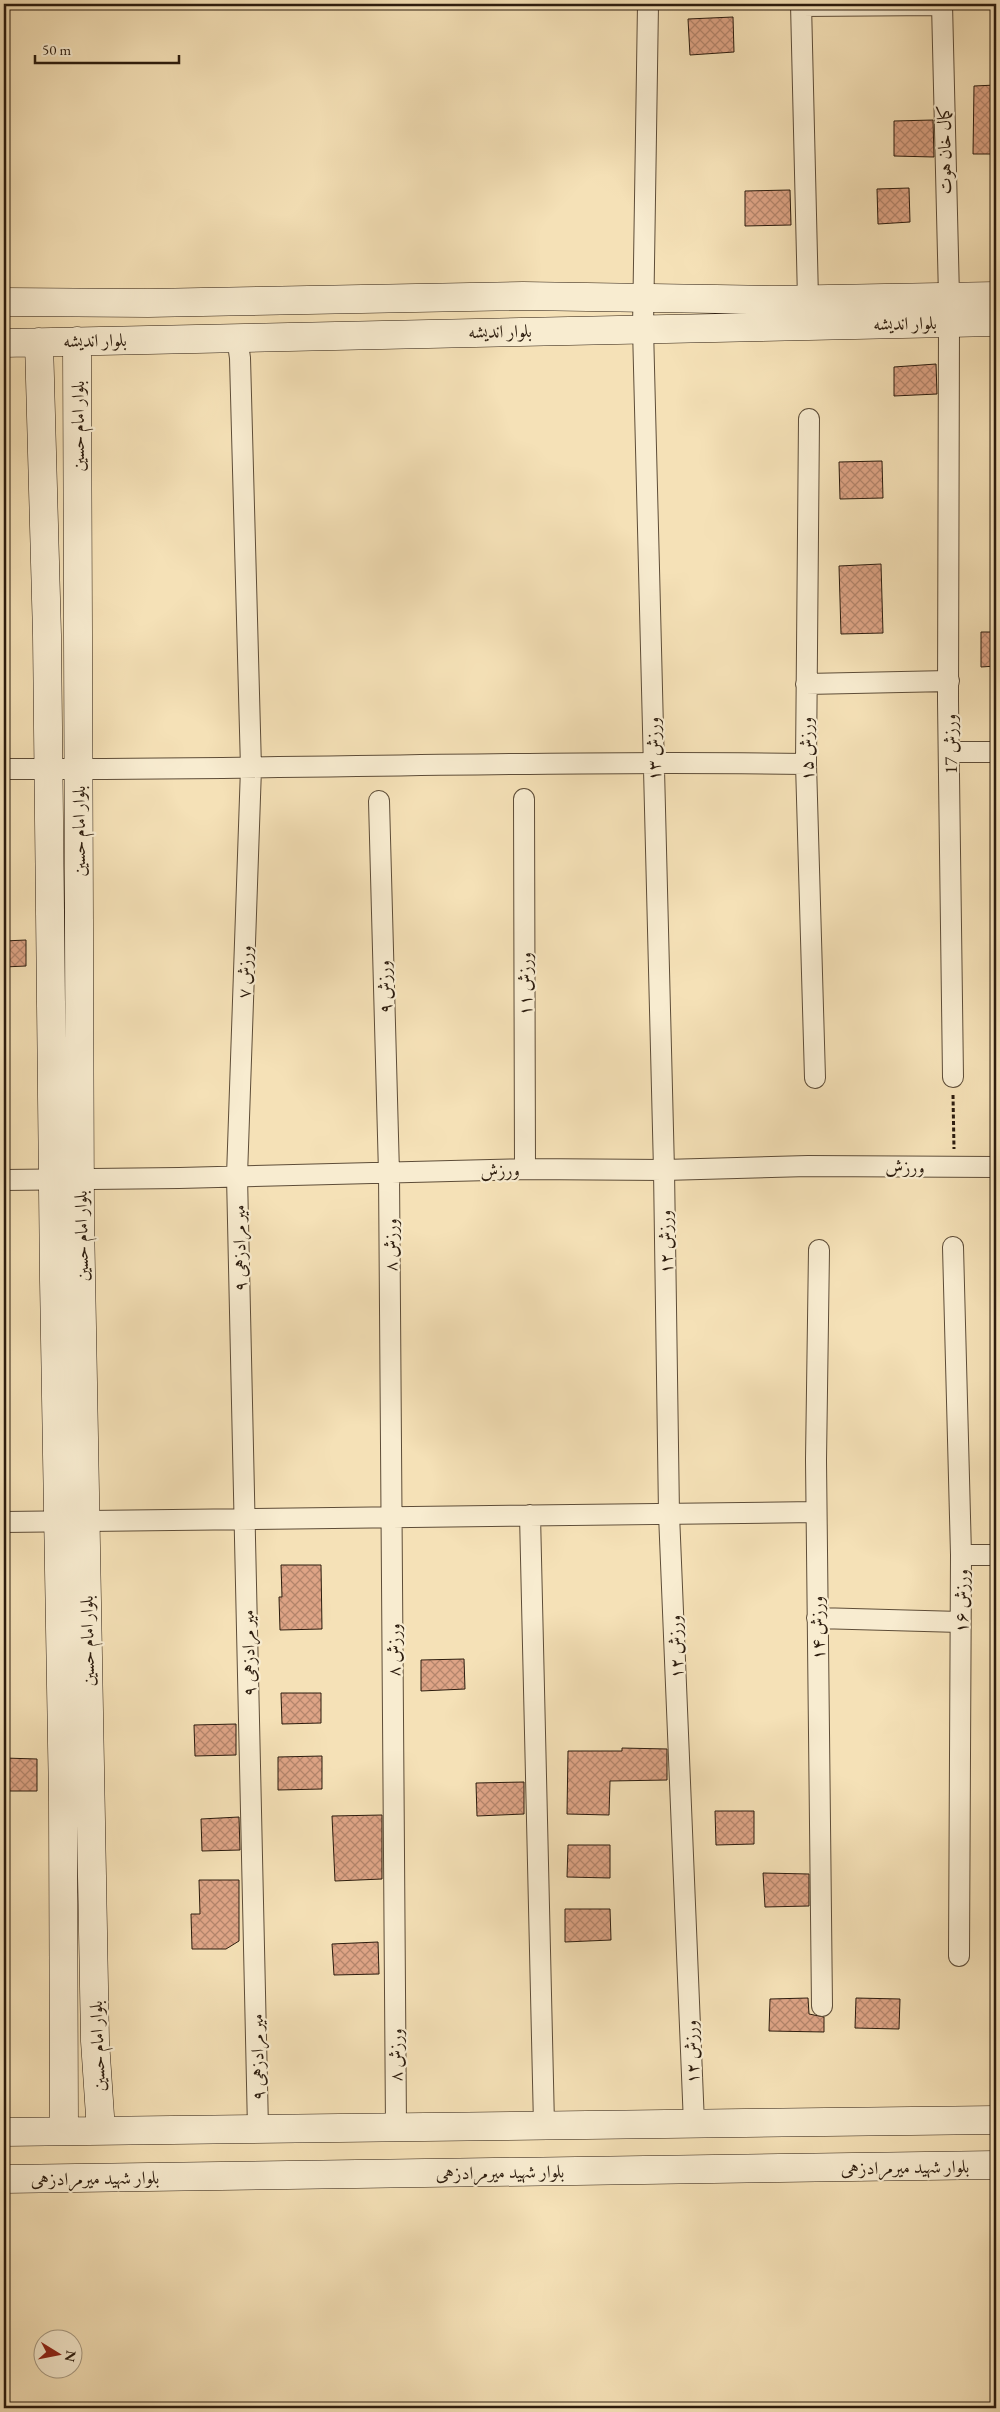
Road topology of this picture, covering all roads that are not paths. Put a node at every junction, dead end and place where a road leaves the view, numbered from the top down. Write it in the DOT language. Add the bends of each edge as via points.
graph roads {
  1 [pos="648,4"];
  2 [pos="942,4"];
  3 [pos="801,5"];
  4 [pos="996,296"];
  5 [pos="643,298"];
  6 [pos="808,299"];
  7 [pos="4,302"];
  8 [pos="949,310"];
  9 [pos="996,322"];
  10 [pos="643,328"];
  11 [pos="237,337"];
  12 [pos="77,341"];
  13 [pos="39,342"];
  14 [pos="4,343"];
  15 [pos="809,419"];
  16 [pos="948,681"];
  17 [pos="806,684"];
  18 [pos="950,752"];
  19 [pos="996,752"];
  20 [pos="654,762"];
  21 [pos="806,764"];
  22 [pos="251,768"];
  23 [pos="4,769"];
  24 [pos="48,769"];
  25 [pos="78,769"];
  26 [pos="524,799"];
  27 [pos="379,801"];
  28 [pos="953,1077"];
  29 [pos="815,1078"];
  30 [pos="996,1166"];
  31 [pos="525,1169"];
  32 [pos="664,1170"];
  33 [pos="389,1173"];
  34 [pos="237,1176"];
  35 [pos="4,1180"];
  36 [pos="53,1180"];
  37 [pos="80,1180"];
  38 [pos="953,1247"];
  39 [pos="819,1250"];
  40 [pos="816,1512"];
  41 [pos="669,1514"];
  42 [pos="530,1516"];
  43 [pos="392,1517"];
  44 [pos="245,1519"];
  45 [pos="58,1521"];
  46 [pos="85,1521"];
  47 [pos="4,1522"];
  48 [pos="996,1554"];
  49 [pos="961,1555"];
  50 [pos="817,1618"];
  51 [pos="960,1622"];
  52 [pos="959,1956"];
  53 [pos="822,2006"];
  54 [pos="996,2120"];
  55 [pos="694,2124"];
  56 [pos="544,2126"];
  57 [pos="396,2127"];
  58 [pos="258,2129"];
  59 [pos="64,2131"];
  60 [pos="101,2131"];
  61 [pos="4,2132"];
  62 [pos="996,2165"];
  63 [pos="4,2179"];
  1 -- 5 [label="street, ورزش ۱۳"];
  2 -- 3 [label="street"];
  2 -- 8 [label="street, کمال خان هوت"];
  3 -- 6 [label="street"];
  4 -- 8 [label="street, بلوار اندیشه"];
  5 -- 6 [label="street, بلوار اندیشه"];
  5 -- 7 [label="street, بلوار اندیشه" via="524,296 148,303"];
  5 -- 10 [label="street, ورزش ۱۳"];
  6 -- 8 [label="street, بلوار اندیشه"];
  8 -- 9 [label="street, بلوار اندیشه"];
  8 -- 10 [label="street, بلوار اندیشه"];
  8 -- 16 [label="street, ورزش 17"];
  10 -- 11 [label="street, بلوار اندیشه"];
  10 -- 20 [label="street, ورزش ۱۳"];
  11 -- 12 [label="street, بلوار اندیشه"];
  11 -- 22 [label="street, ورزش ۷"];
  12 -- 13 [label="street, بلوار اندیشه"];
  12 -- 25 [label="street, بلوار امام حسین"];
  13 -- 14 [label="street, بلوار اندیشه"];
  13 -- 24 [label="street, بلوار امام حسین"];
  15 -- 17 [label="street, ورزش ۱۵"];
  16 -- 17 [label="street"];
  16 -- 18 [label="street, ورزش 17"];
  17 -- 21 [label="street, ورزش ۱۵"];
  18 -- 19 [label="street"];
  18 -- 28 [label="street, ورزش 17"];
  20 -- 21 [label="street"];
  20 -- 22 [label="street"];
  20 -- 32 [label="street, ورزش ۱۳"];
  21 -- 29 [label="street, ورزش ۱۵"];
  22 -- 25 [label="street"];
  22 -- 34 [label="street, ورزش ۷"];
  23 -- 24 [label="street"];
  24 -- 25 [label="street"];
  24 -- 36 [label="street, بلوار امام حسین"];
  25 -- 37 [label="street, بلوار امام حسین"];
  26 -- 31 [label="street, ورزش ۱۱"];
  27 -- 33 [label="street, ورزش ۹"];
  30 -- 32 [label="street, ورزش"];
  31 -- 32 [label="street, ورزش"];
  31 -- 33 [label="street, ورزش"];
  32 -- 41 [label="street, ورزش ۱۲"];
  33 -- 34 [label="street, ورزش"];
  33 -- 43 [label="street, ورزش ۸"];
  34 -- 37 [label="street, ورزش"];
  34 -- 44 [label="street, میر مرادزهی ۹"];
  35 -- 36 [label="street, ورزش"];
  36 -- 37 [label="street, ورزش"];
  36 -- 45 [label="street, بلوار امام حسین"];
  37 -- 46 [label="street, بلوار امام حسین"];
  38 -- 49 [label="street, ورزش ۱۶"];
  39 -- 40 [label="street, ورزش ۱۴"];
  40 -- 41 [label="street"];
  40 -- 50 [label="street, ورزش ۱۴"];
  41 -- 42 [label="street"];
  41 -- 55 [label="street, ورزش ۱۲"];
  42 -- 43 [label="street"];
  42 -- 56 [label="street"];
  43 -- 44 [label="street"];
  43 -- 57 [label="street, ورزش ۸"];
  44 -- 46 [label="street"];
  44 -- 58 [label="street, میر مرادزهی ۹"];
  45 -- 46 [label="street"];
  45 -- 47 [label="street"];
  45 -- 59 [label="street, بلوار امام حسین"];
  46 -- 60 [label="street, بلوار امام حسین" via="95,2031"];
  48 -- 49 [label="street"];
  49 -- 51 [label="street, ورزش ۱۶"];
  50 -- 51 [label="street"];
  50 -- 53 [label="street, ورزش ۱۴"];
  51 -- 52 [label="street, ورزش ۱۶"];
  54 -- 55 [label="street"];
  55 -- 56 [label="street"];
  56 -- 57 [label="street"];
  57 -- 58 [label="street"];
  58 -- 60 [label="street"];
  59 -- 60 [label="street"];
  59 -- 61 [label="street"];
  62 -- 63 [label="street, بلوار شهید میرمرادزهی"];
}
